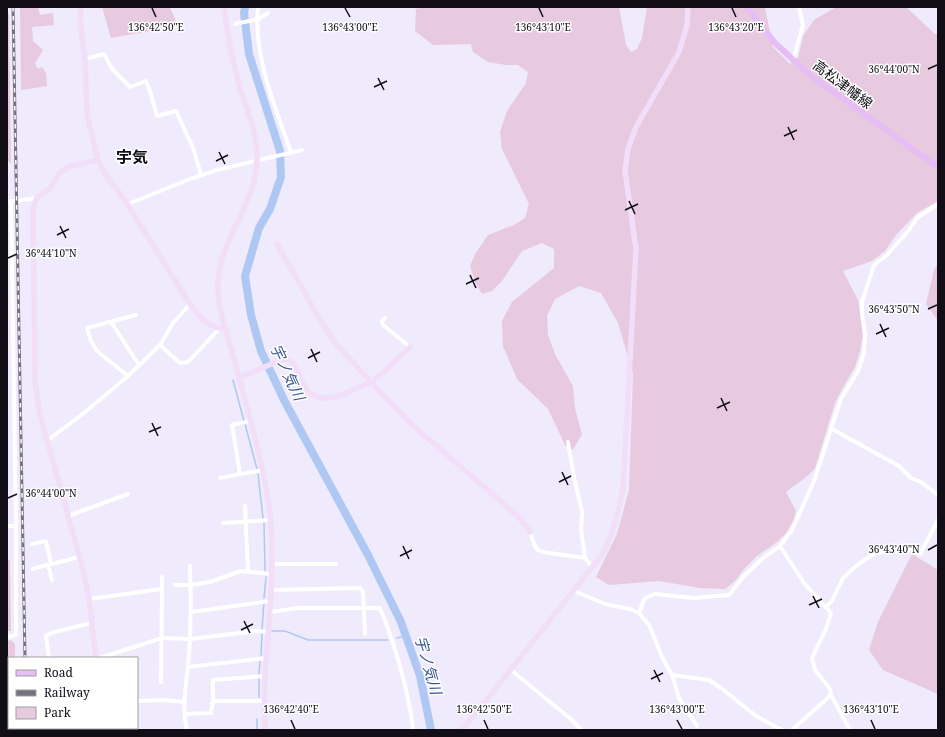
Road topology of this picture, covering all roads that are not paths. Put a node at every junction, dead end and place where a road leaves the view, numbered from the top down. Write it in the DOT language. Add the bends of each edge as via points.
graph roads {
  1 [pos="81,7"];
  2 [pos="224,7"];
  3 [pos="258,7"];
  4 [pos="688,7"];
  5 [pos="747,7"];
  6 [pos="799,7"];
  7 [pos="268,13"];
  8 [pos="257,19"];
  9 [pos="235,24"];
  10 [pos="85,59"];
  11 [pos="793,60"];
  12 [pos="302,150"];
  13 [pos="290,152"];
  14 [pos="98,160"];
  15 [pos="257,160"];
  16 [pos="938,167"];
  17 [pos="201,175"];
  18 [pos="37,198"];
  19 [pos="9,202"];
  20 [pos="128,204"];
  21 [pos="938,204"];
  22 [pos="277,244"];
  23 [pos="9,256"];
  24 [pos="190,304"];
  25 [pos="136,315"];
  26 [pos="385,318"];
  27 [pos="111,322"];
  28 [pos="223,329"];
  29 [pos="160,345"];
  30 [pos="410,347"];
  31 [pos="139,365"];
  32 [pos="128,376"];
  33 [pos="239,378"];
  34 [pos="371,382"];
  35 [pos="251,421"];
  36 [pos="832,429"];
  37 [pos="48,440"];
  38 [pos="568,442"];
  39 [pos="263,470"];
  40 [pos="240,474"];
  41 [pos="220,478"];
  42 [pos="128,494"];
  43 [pos="938,495"];
  44 [pos="245,506"];
  45 [pos="68,516"];
  46 [pos="270,520"];
  47 [pos="938,520"];
  48 [pos="246,521"];
  49 [pos="223,523"];
  50 [pos="7,526"];
  51 [pos="16,526"];
  52 [pos="530,532"];
  53 [pos="32,544"];
  54 [pos="780,546"];
  55 [pos="79,557"];
  56 [pos="585,558"];
  57 [pos="272,564"];
  58 [pos="336,564"];
  59 [pos="50,565"];
  60 [pos="190,566"];
  61 [pos="592,567"];
  62 [pos="32,569"];
  63 [pos="248,572"];
  64 [pos="272,574"];
  65 [pos="162,577"];
  66 [pos="52,580"];
  67 [pos="175,585"];
  68 [pos="190,585"];
  69 [pos="162,589"];
  70 [pos="272,590"];
  71 [pos="574,591"];
  72 [pos="88,599"];
  73 [pos="271,601"];
  74 [pos="364,607"];
  75 [pos="826,607"];
  76 [pos="191,612"];
  77 [pos="270,612"];
  78 [pos="639,613"];
  79 [pos="92,623"];
  80 [pos="269,632"];
  81 [pos="365,634"];
  82 [pos="7,637"];
  83 [pos="162,638"];
  84 [pos="190,639"];
  85 [pos="49,657"];
  86 [pos="96,657"];
  87 [pos="103,657"];
  88 [pos="267,658"];
  89 [pos="188,667"];
  90 [pos="510,670"];
  91 [pos="672,675"];
  92 [pos="265,676"];
  93 [pos="161,682"];
  94 [pos="830,695"];
  95 [pos="138,701"];
  96 [pos="213,701"];
  97 [pos="265,701"];
  98 [pos="185,702"];
  99 [pos="185,714"];
  100 [pos="697,726"];
  101 [pos="186,730"];
  102 [pos="265,730"];
  103 [pos="413,730"];
  104 [pos="460,730"];
  105 [pos="581,730"];
  106 [pos="782,730"];
  107 [pos="792,730"];
  108 [pos="850,730"];
  1 -- 10 [label="street" via="80,21"];
  2 -- 15 [label="street" via="232,59 254,129"];
  3 -- 8 [label="street"];
  4 -- 61 [label="street" via="687,24 679,52 636,127 626,159 626,180 636,249 623,489 620,508 605,551"];
  5 -- 11 [label="main road, 高松津幡線" via="775,43"];
  6 -- 11 [label="street" via="803,25"];
  7 -- 8 [label="street"];
  8 -- 9 [label="street"];
  8 -- 13 [label="street" via="262,63"];
  10 -- 14 [label="street" via="86,114"];
  10 -- 17 [label="street" via="104,54 112,69 130,87 146,82 157,116 176,110 193,148"];
  11 -- 16 [label="main road, 高松津幡線" via="861,113"];
  12 -- 13 [label="street"];
  13 -- 15 [label="street"];
  14 -- 18 [label="street" via="68,167 60,173 49,189"];
  14 -- 20 [label="street" via="105,174"];
  15 -- 17 [label="street"];
  15 -- 28 [label="street" via="247,202 228,242 218,276"];
  17 -- 20 [label="street"];
  18 -- 19 [label="street"];
  18 -- 37 [label="street" via="33,208 35,379 39,411"];
  19 -- 23 [label="street"];
  20 -- 24 [label="street"];
  21 -- 36 [label="street" via="917,218 886,256 874,265 862,302 864,353 858,371 841,399"];
  22 -- 34 [label="street" via="335,343"];
  23 -- 51 [label="street"];
  24 -- 28 [label="street" via="207,323"];
  24 -- 29 [label="street" via="173,323"];
  25 -- 27 [label="street"];
  26 -- 30 [label="street" via="382,321 383,326"];
  27 -- 31 [label="street"];
  27 -- 32 [label="street" via="87,328 91,341 98,351"];
  28 -- 29 [label="street" via="188,362 180,363"];
  28 -- 33 [label="street"];
  29 -- 31 [label="street"];
  30 -- 34 [label="street"];
  31 -- 32 [label="street"];
  32 -- 37 [label="street"];
  33 -- 34 [label="street" via="287,359 292,361 306,390 314,396 336,397"];
  33 -- 35 [label="street"];
  34 -- 52 [label="street" via="411,424 519,517"];
  35 -- 39 [label="street"];
  35 -- 40 [label="street" via="232,425"];
  36 -- 43 [label="street" via="899,466 910,478 921,482"];
  36 -- 54 [label="street" via="814,481 792,530"];
  37 -- 45 [label="street"];
  38 -- 56 [label="street" via="582,512 581,529"];
  39 -- 40 [label="street"];
  39 -- 46 [label="street"];
  40 -- 41 [label="street"];
  42 -- 45 [label="street"];
  44 -- 48 [label="street"];
  45 -- 55 [label="street"];
  46 -- 48 [label="street"];
  46 -- 57 [label="street"];
  47 -- 75 [label="street" via="920,554 910,550 875,553 843,578 832,601"];
  48 -- 49 [label="street"];
  48 -- 63 [label="street"];
  50 -- 51 [label="street"];
  51 -- 82 [label="street" via="16,635"];
  52 -- 56 [label="street" via="538,550"];
  53 -- 59 [label="street" via="46,541"];
  54 -- 75 [label="street" via="804,583"];
  54 -- 78 [label="street" via="762,559 729,594 693,598 655,594 644,600"];
  55 -- 59 [label="street"];
  55 -- 72 [label="street"];
  56 -- 61 [label="street"];
  57 -- 58 [label="street"];
  57 -- 64 [label="street"];
  59 -- 62 [label="street"];
  59 -- 66 [label="street"];
  60 -- 68 [label="street"];
  61 -- 71 [label="street"];
  63 -- 64 [label="street"];
  63 -- 68 [label="street" via="241,571 210,582"];
  64 -- 70 [label="street"];
  65 -- 69 [label="street"];
  67 -- 68 [label="street"];
  68 -- 76 [label="street"];
  69 -- 72 [label="street"];
  69 -- 83 [label="street"];
  70 -- 73 [label="street"];
  70 -- 74 [label="street" via="360,588 363,592"];
  71 -- 78 [label="street" via="605,604"];
  71 -- 90 [label="street"];
  72 -- 79 [label="street"];
  73 -- 76 [label="street"];
  73 -- 77 [label="street"];
  74 -- 77 [label="street" via="298,608"];
  74 -- 81 [label="street"];
  74 -- 103 [label="street" via="380,608 392,638 409,701"];
  75 -- 94 [label="street" via="831,613 812,658 815,670 830,689"];
  76 -- 84 [label="street"];
  77 -- 80 [label="street"];
  78 -- 91 [label="street" via="649,625"];
  79 -- 85 [label="street" via="46,636"];
  79 -- 86 [label="street"];
  80 -- 84 [label="street" via="257,631"];
  80 -- 88 [label="street"];
  83 -- 84 [label="street"];
  83 -- 87 [label="street"];
  83 -- 93 [label="street"];
  84 -- 89 [label="street"];
  88 -- 89 [label="street"];
  88 -- 92 [label="street"];
  89 -- 98 [label="street"];
  90 -- 104 [label="street"];
  90 -- 105 [label="street"];
  91 -- 100 [label="street" via="679,698"];
  91 -- 106 [label="street" via="709,680 756,716"];
  92 -- 96 [label="street" via="213,680"];
  92 -- 97 [label="street"];
  94 -- 107 [label="street"];
  94 -- 108 [label="street"];
  95 -- 98 [label="street"];
  96 -- 97 [label="street"];
  96 -- 99 [label="street" via="211,713"];
  97 -- 102 [label="street"];
  98 -- 99 [label="street"];
  99 -- 101 [label="street"];
}
